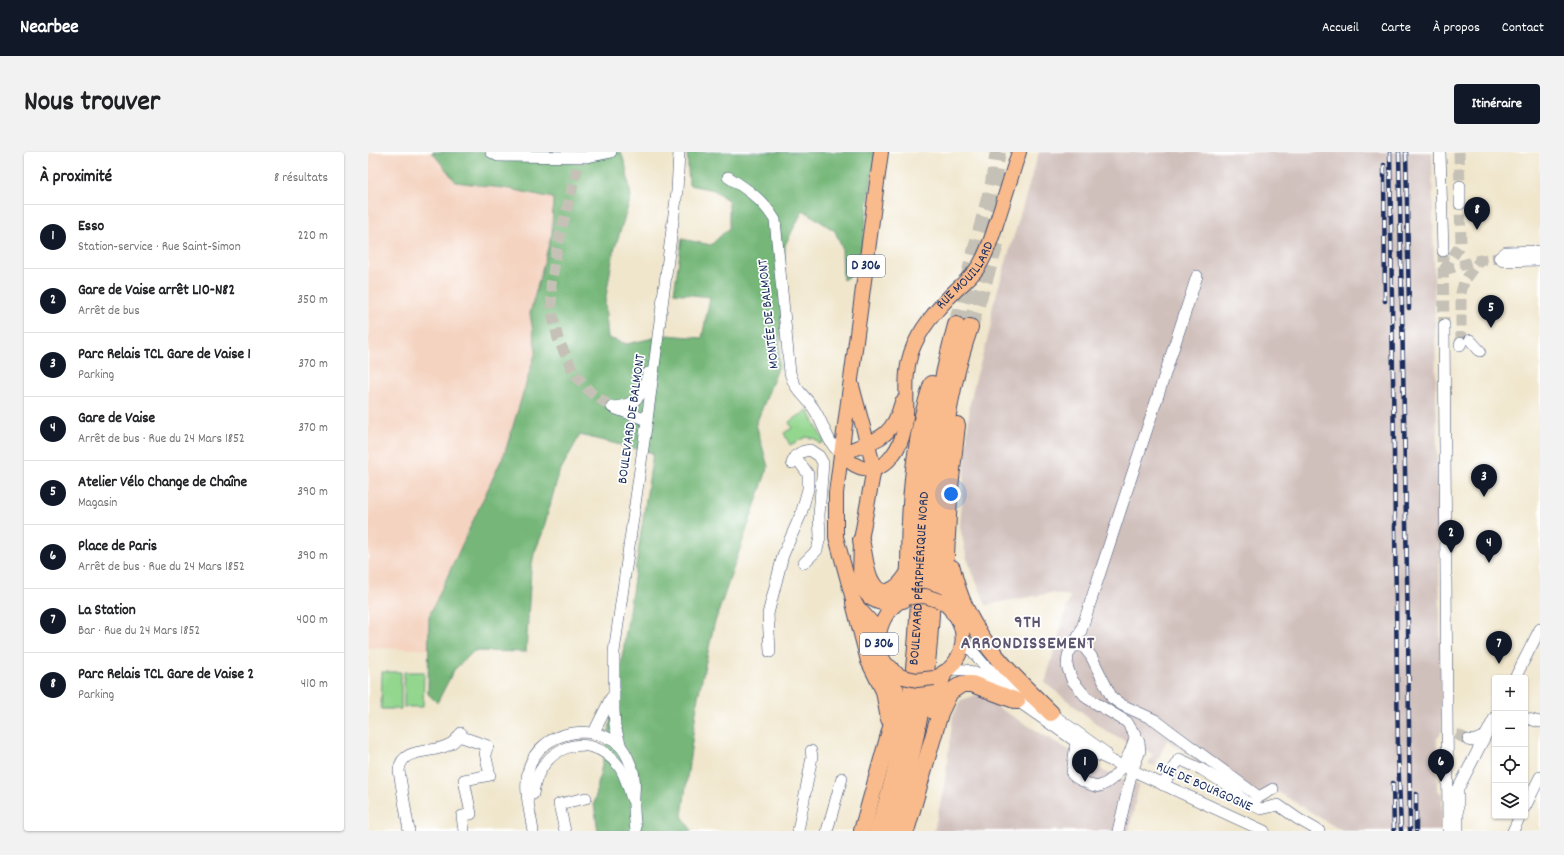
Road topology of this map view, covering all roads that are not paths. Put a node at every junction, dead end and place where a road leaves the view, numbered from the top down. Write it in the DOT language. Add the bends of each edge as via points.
graph roads {
  1 [pos="491,152"];
  2 [pos="612,152"];
  3 [pos="679,152"];
  4 [pos="881,152"];
  5 [pos="1019,152"];
  6 [pos="1440,152"];
  7 [pos="728,177"];
  8 [pos="1460,186"];
  9 [pos="1460,204"];
  10 [pos="1442,251"];
  11 [pos="1540,251"];
  12 [pos="1540,260"];
  13 [pos="1197,276"];
  14 [pos="660,323"];
  15 [pos="1444,325"];
  16 [pos="963,326"];
  17 [pos="965,342"];
  18 [pos="1464,343"];
  19 [pos="1480,351"];
  20 [pos="850,381"];
  21 [pos="905,393"];
  22 [pos="647,420"];
  23 [pos="894,424"];
  24 [pos="864,429"];
  25 [pos="868,444"];
  26 [pos="840,459"];
  27 [pos="824,463"];
  28 [pos="874,468"];
  29 [pos="861,540"];
  30 [pos="946,541"];
  31 [pos="804,563"];
  32 [pos="907,575"];
  33 [pos="903,601"];
  34 [pos="854,603"];
  35 [pos="953,612"];
  36 [pos="1540,629"];
  37 [pos="878,633"];
  38 [pos="963,640"];
  39 [pos="1073,646"];
  40 [pos="770,652"];
  41 [pos="890,668"];
  42 [pos="943,673"];
  43 [pos="1517,675"];
  44 [pos="614,690"];
  45 [pos="1018,701"];
  46 [pos="1051,713"];
  47 [pos="1528,719"];
  48 [pos="1540,722"];
  49 [pos="1492,723"];
  50 [pos="890,725"];
  51 [pos="594,732"];
  52 [pos="1136,734"];
  53 [pos="1485,736"];
  54 [pos="1468,740"];
  55 [pos="1076,742"];
  56 [pos="621,747"];
  57 [pos="811,751"];
  58 [pos="606,754"];
  59 [pos="1111,761"];
  60 [pos="1122,766"];
  61 [pos="1132,771"];
  62 [pos="922,774"];
  63 [pos="1540,777"];
  64 [pos="842,778"];
  65 [pos="1163,785"];
  66 [pos="1272,789"];
  67 [pos="586,798"];
  68 [pos="1245,801"];
  69 [pos="1528,801"];
  70 [pos="634,806"];
  71 [pos="530,808"];
  72 [pos="1238,819"];
  73 [pos="1519,819"];
  74 [pos="409,831"];
  75 [pos="464,831"];
  76 [pos="533,831"];
  77 [pos="565,831"];
  78 [pos="636,831"];
  79 [pos="798,831"];
  80 [pos="827,831"];
  81 [pos="862,831"];
  82 [pos="878,831"];
  83 [pos="892,831"];
  84 [pos="906,831"];
  85 [pos="1118,831"];
  86 [pos="1264,831"];
  87 [pos="1319,831"];
  88 [pos="1448,831"];
  89 [pos="1458,831"];
  90 [pos="1513,831"];
  1 -- 2 [label="street" via="498,156 586,157"];
  3 -- 14 [label="street, BOULEVARD DE BALMONT" via="677,191"];
  4 -- 20 [label="main road, D 306"];
  5 -- 21 [label="main road, RUE MOUILLARD" via="987,253 978,268 934,313 915,342 908,364"];
  6 -- 10 [label="street"];
  7 -- 26 [label="street, MONTÉE DE BALMONT" via="756,195 768,207 775,220 790,373 793,384 813,407"];
  8 -- 9 [label="street"];
  11 -- 12 [label="street" via="1506,252 1500,258 1503,261"];
  13 -- 39 [label="street" via="1081,631"];
  14 -- 22 [label="street, BOULEVARD DE BALMONT"];
  14 -- 22 [label="street" via="642,393 626,406 612,407"];
  15 -- 88 [label="street" via="1447,371 1451,731"];
  16 -- 17 [label="highway, BOULEVARD PÉRIPHÉRIQUE NORD"];
  16 -- 32 [label="highway" via="924,409 916,459"];
  16 -- 82 [label="highway, BOULEVARD PÉRIPHÉRIQUE NORD" via="943,372 930,448 924,507 918,628 910,698 900,751"];
  17 -- 30 [label="highway"];
  17 -- 83 [label="highway, BOULEVARD PÉRIPHÉRIQUE NORD" via="952,396 943,451 923,697 911,761"];
  18 -- 19 [label="street"];
  20 -- 24 [label="main road, D 306"];
  20 -- 26 [label="main road, D 306"];
  21 -- 23 [label="main road, RUE MOUILLARD"];
  21 -- 28 [label="main road, RUE MOUILLARD" via="907,417 904,434 892,456"];
  22 -- 44 [label="street, BOULEVARD DE BALMONT" via="614,652"];
  23 -- 24 [label="main road" via="879,430"];
  23 -- 25 [label="main road, RUE MOUILLARD" via="882,437"];
  24 -- 25 [label="main road, D 306"];
  25 -- 26 [label="main road, RUE MOUILLARD"];
  25 -- 28 [label="main road, D 306"];
  26 -- 27 [label="street"];
  26 -- 28 [label="main road" via="858,468"];
  26 -- 34 [label="main road, D 306" via="836,494 836,537"];
  27 -- 31 [label="street" via="818,515 820,537 816,550"];
  27 -- 40 [label="street" via="810,450 802,450 793,460 808,474 808,488 801,514 783,554 768,614"];
  28 -- 29 [label="main road, D 306"];
  29 -- 32 [label="highway" via="870,579 879,589 888,592 894,590"];
  29 -- 33 [label="main road, D 306" via="860,578 864,590 874,600"];
  30 -- 35 [label="highway" via="945,582"];
  30 -- 46 [label="highway" via="957,587 977,631 1000,662"];
  32 -- 33 [label="highway"];
  33 -- 35 [label="main road, D 306, bridge" via="925,596 940,601"];
  33 -- 37 [label="main road, D 306" via="886,614"];
  34 -- 37 [label="main road, D 306"];
  34 -- 50 [label="highway" via="870,661 884,691"];
  35 -- 38 [label="main road, D 306" via="960,624"];
  36 -- 43 [label="street"];
  37 -- 41 [label="main road, D 306" via="880,651"];
  38 -- 42 [label="main road" via="959,656"];
  38 -- 46 [label="street" via="985,666"];
  39 -- 52 [label="street" via="1068,654 1067,666 1072,680 1087,698 1128,722"];
  39 -- 66 [label="street" via="1083,646 1091,656 1112,698 1155,720 1260,797"];
  41 -- 42 [label="main road, D 306, bridge" via="903,677 917,680"];
  41 -- 50 [label="highway" via="897,698 897,706"];
  42 -- 45 [label="street, RUE DE BOURGOGNE" via="966,670 978,674"];
  42 -- 62 [label="highway" via="936,695"];
  44 -- 51 [label="street, BOULEVARD DE BALMONT"];
  44 -- 56 [label="street, BOULEVARD DE BALMONT" via="615,726"];
  45 -- 55 [label="street, RUE DE BOURGOGNE"];
  45 -- 62 [label="highway" via="974,684 965,683 955,687 944,703"];
  46 -- 59 [label="street" via="1106,753"];
  47 -- 48 [label="street"];
  49 -- 53 [label="street"];
  50 -- 81 [label="highway"];
  51 -- 56 [label="street"];
  51 -- 58 [label="street" via="597,742"];
  51 -- 71 [label="street" via="576,732 558,737 545,745 536,755 529,767 526,783"];
  52 -- 60 [label="street"];
  52 -- 61 [label="street" via="1140,751"];
  53 -- 54 [label="street" via="1473,741"];
  53 -- 89 [label="street" via="1458,789"];
  55 -- 59 [label="street, RUE DE BOURGOGNE"];
  55 -- 60 [label="street" via="1072,774 1075,778 1100,786 1113,777"];
  56 -- 58 [label="street"];
  56 -- 70 [label="street, BOULEVARD DE BALMONT" via="634,776"];
  57 -- 79 [label="street"];
  58 -- 70 [label="street" via="619,766"];
  58 -- 71 [label="street" via="594,747 579,745 559,750 550,756 534,782"];
  59 -- 60 [label="street, RUE DE BOURGOGNE"];
  60 -- 61 [label="street, RUE DE BOURGOGNE"];
  61 -- 65 [label="street, RUE DE BOURGOGNE"];
  61 -- 85 [label="street"];
  62 -- 84 [label="highway"];
  63 -- 69 [label="street"];
  64 -- 80 [label="street"];
  65 -- 68 [label="street" via="1179,759 1227,785"];
  65 -- 72 [label="street, RUE DE BOURGOGNE"];
  67 -- 77 [label="street" via="559,804"];
  68 -- 72 [label="street"];
  68 -- 87 [label="street" via="1261,809 1278,805"];
  70 -- 78 [label="street"];
  71 -- 76 [label="street"];
  72 -- 86 [label="street, RUE DE BOURGOGNE"];
  73 -- 90 [label="street"];
  74 -- 75 [label="street" via="399,771 400,763 410,754 452,744 460,734 488,748 485,753 490,775 464,780 471,814 462,816"];
}
